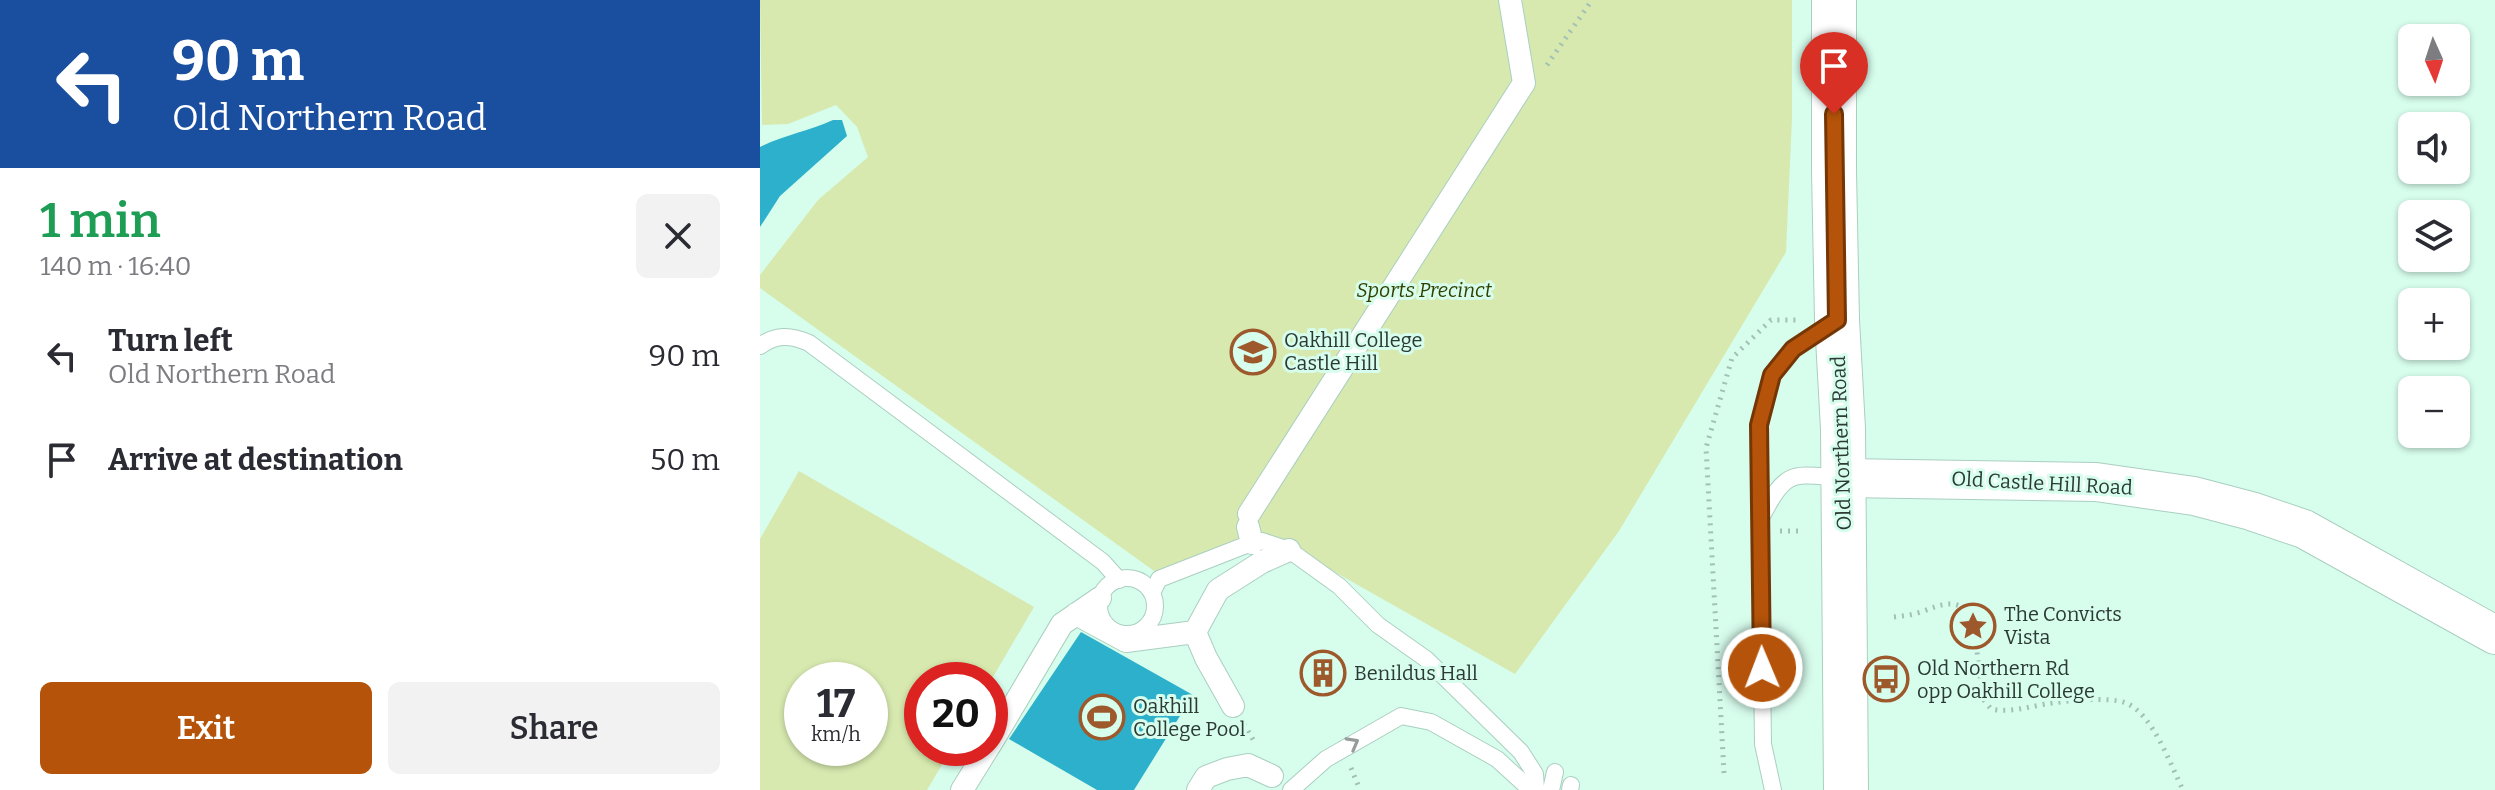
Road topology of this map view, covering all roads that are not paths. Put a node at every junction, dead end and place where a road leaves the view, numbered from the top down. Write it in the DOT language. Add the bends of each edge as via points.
graph roads {
  1 [pos="1510,0"];
  2 [pos="1834,0"];
  3 [pos="1818,320"];
  4 [pos="760,346"];
  5 [pos="1844,478"];
  6 [pos="1760,521"];
  7 [pos="1250,528"];
  8 [pos="1289,550"];
  9 [pos="1119,580"];
  10 [pos="1152,593"];
  11 [pos="1100,598"];
  12 [pos="1076,614"];
  13 [pos="1195,632"];
  14 [pos="2495,635"];
  15 [pos="1233,706"];
  16 [pos="1008,714"];
  17 [pos="977,766"];
  18 [pos="1555,772"];
  19 [pos="1272,776"];
  20 [pos="962,790"];
  21 [pos="1198,790"];
  22 [pos="1291,790"];
  23 [pos="1534,790"];
  24 [pos="1551,790"];
  25 [pos="1773,790"];
  26 [pos="1846,790"];
  1 -- 7 [label="street" via="1524,83"];
  2 -- 3 [label="main road, Old Northern Road"];
  3 -- 5 [label="main road, Old Northern Road"];
  3 -- 6 [label="lane" via="1772,375 1759,425"];
  4 -- 9 [label="lane" via="785,336 809,343 1103,562"];
  5 -- 6 [label="lane" via="1796,475 1783,481"];
  5 -- 14 [label="street, Old Castle Hill Road" via="2096,482 2194,496 2304,529"];
  5 -- 26 [label="main road, Old Northern Road"];
  6 -- 25 [label="lane" via="1763,744"];
  7 -- 8 [label="lane" via="1262,541"];
  7 -- 10 [label="lane" via="1159,579"];
  8 -- 13 [label="street" via="1218,590"];
  8 -- 23 [label="lane" via="1426,659 1521,752 1535,774"];
  9 -- 10 [label="lane" via="1135,580"];
  9 -- 11 [label="lane"];
  10 -- 11 [label="lane" via="1151,619 1129,634 1105,624"];
  11 -- 12 [label="street"];
  12 -- 13 [label="street" via="1126,641"];
  12 -- 16 [label="street" via="1062,624"];
  13 -- 15 [label="street"];
  17 -- 20 [label="street"];
  18 -- 24 [label="lane"];
  19 -- 21 [label="street" via="1248,765 1206,777"];
  22 -- 23 [label="lane, one-way" via="1326,759 1401,716 1431,722 1497,759"];
}
